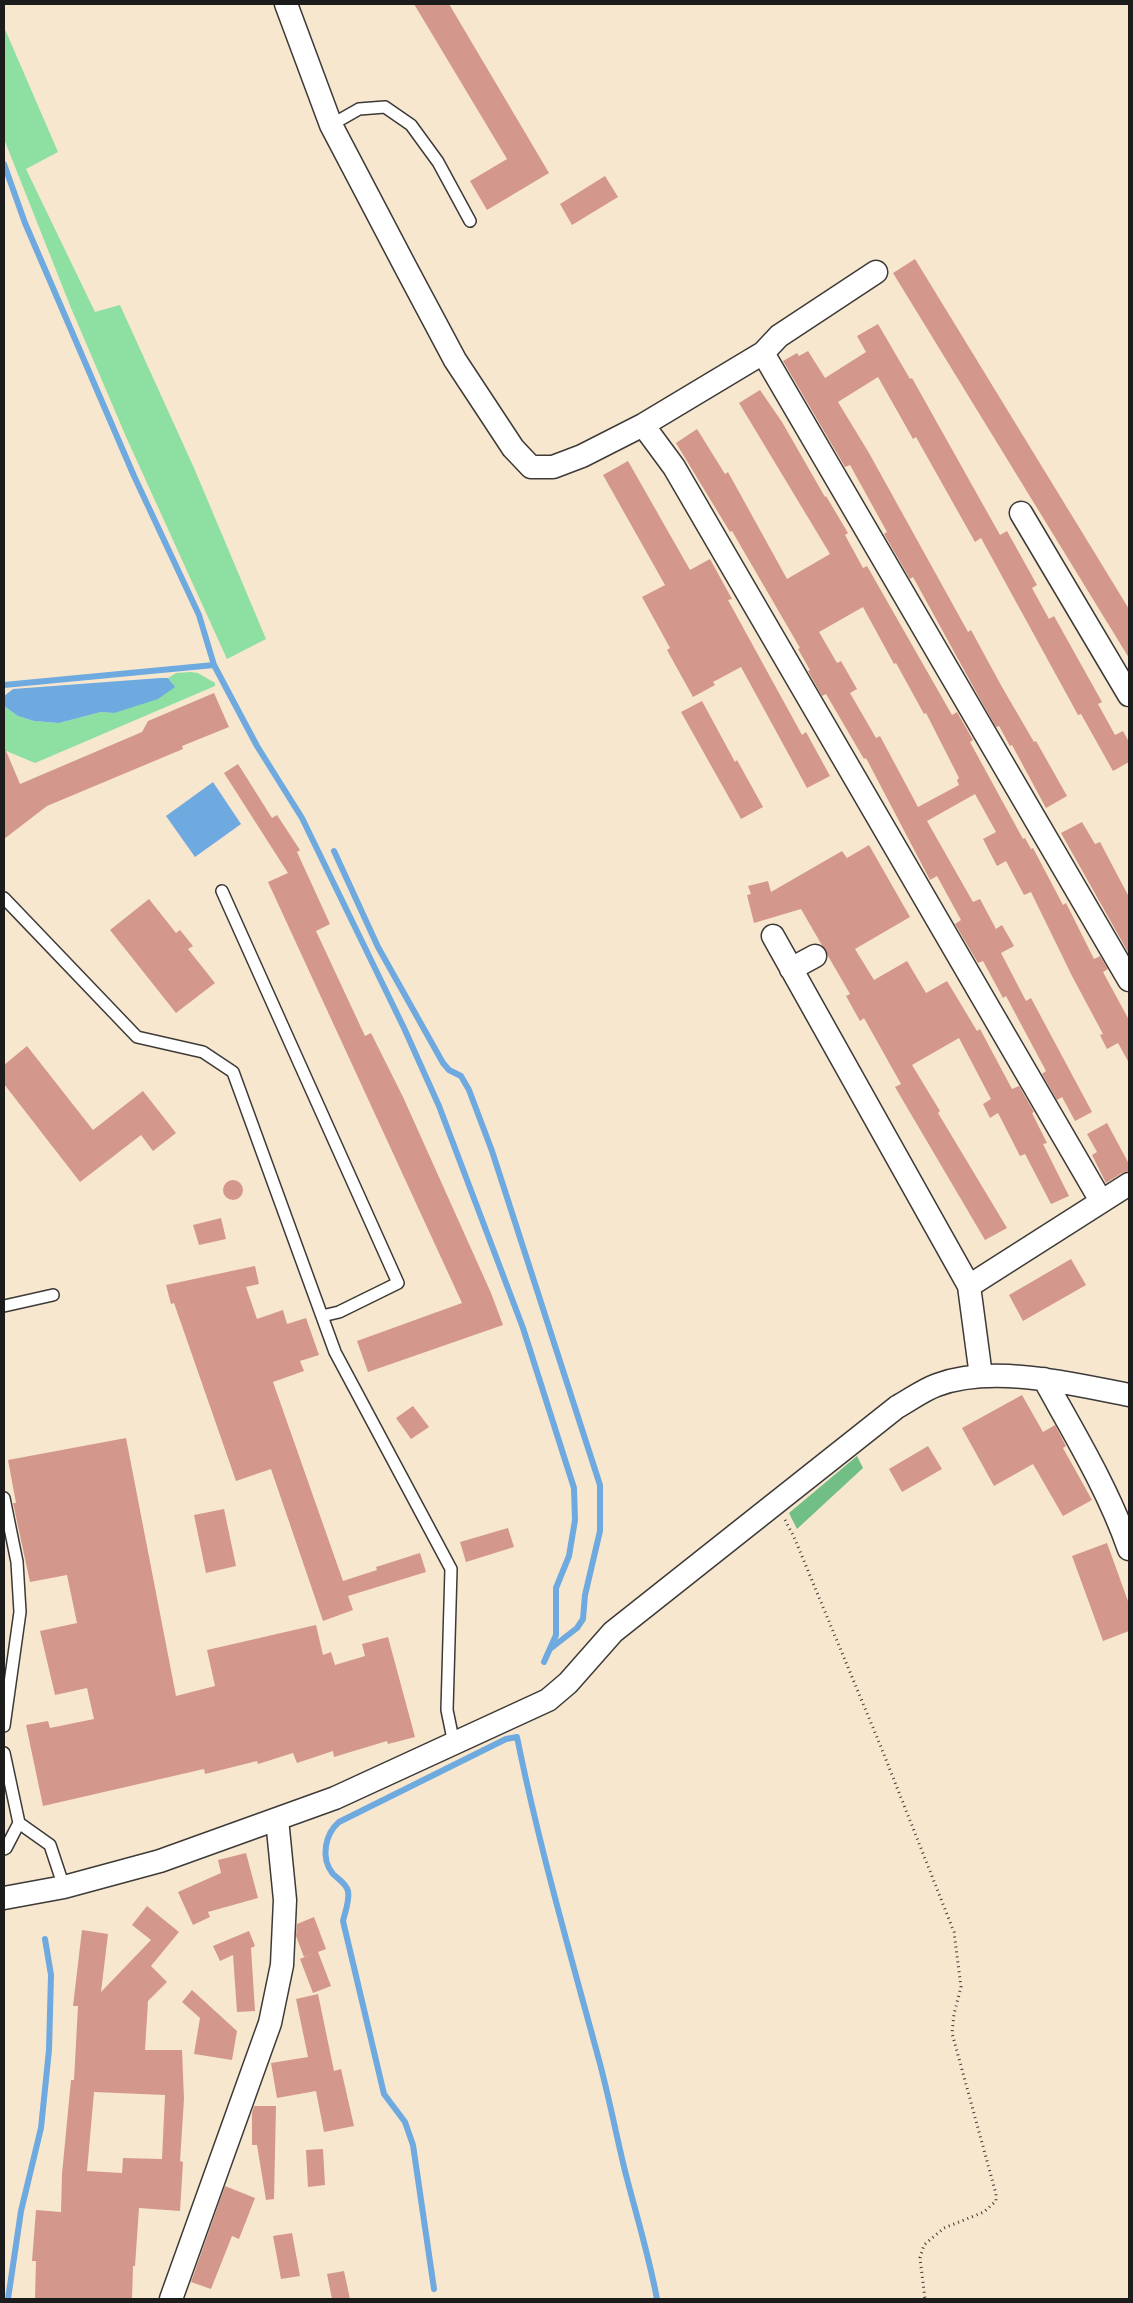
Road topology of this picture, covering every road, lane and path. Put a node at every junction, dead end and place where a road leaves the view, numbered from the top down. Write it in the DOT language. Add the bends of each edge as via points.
graph roads {
  1 [pos="286,4"];
  2 [pos="331,124"];
  3 [pos="470,221"];
  4 [pos="876,272"];
  5 [pos="762,353"];
  6 [pos="643,426"];
  7 [pos="1020,513"];
  8 [pos="1129,695"];
  9 [pos="222,891"];
  10 [pos="4,898"];
  11 [pos="773,936"];
  12 [pos="815,956"];
  13 [pos="791,969"];
  14 [pos="1129,980"];
  15 [pos="1129,1184"];
  16 [pos="1101,1201"];
  17 [pos="969,1286"];
  18 [pos="52,1295"];
  19 [pos="4,1306"];
  20 [pos="322,1316"];
  21 [pos="981,1376"];
  22 [pos="1044,1379"];
  23 [pos="1129,1395"];
  24 [pos="4,1498"];
  25 [pos="776,1502"];
  26 [pos="1129,1549"];
  27 [pos="4,1726"];
  28 [pos="454,1744"];
  29 [pos="4,1752"];
  30 [pos="277,1819"];
  31 [pos="19,1823"];
  32 [pos="4,1849"];
  33 [pos="64,1887"];
  34 [pos="4,1898"];
  35 [pos="171,2299"];
  36 [pos="925,2299"];
  1 -- 2 [label="street"];
  2 -- 3 [label="lane" via="359,109 386,107 411,125 438,162"];
  2 -- 6 [label="street" via="455,360 513,448 531,467 553,467"];
  4 -- 5 [label="street" via="779,336"];
  5 -- 6 [label="street"];
  5 -- 14 [label="street"];
  6 -- 16 [label="street" via="674,467"];
  7 -- 8 [label="street"];
  9 -- 20 [label="lane" via="398,1283 339,1312"];
  10 -- 20 [label="lane" via="137,1037 204,1052 233,1072"];
  11 -- 13 [label="street"];
  12 -- 13 [label="street"];
  13 -- 17 [label="street"];
  15 -- 16 [label="street"];
  16 -- 17 [label="street"];
  17 -- 21 [label="street"];
  18 -- 19 [label="lane"];
  20 -- 28 [label="lane" via="335,1352 452,1569 448,1710"];
  21 -- 22 [label="street"];
  21 -- 25 [label="street" via="937,1385 897,1407"];
  22 -- 23 [label="street"];
  22 -- 26 [label="street" via="1093,1467"];
  24 -- 27 [label="lane" via="17,1562 20,1612"];
  25 -- 28 [label="street" via="613,1632 568,1683 548,1700"];
  25 -- 36 [label="path" via="794,1537 882,1747 954,1932 961,1987 952,2033 996,2201 984,2212 944,2228 924,2245 920,2258"];
  28 -- 30 [label="street" via="335,1798"];
  29 -- 31 [label="lane"];
  30 -- 33 [label="street" via="160,1861"];
  30 -- 35 [label="street" via="286,1900 282,1965 270,2023"];
  31 -- 32 [label="lane"];
  31 -- 33 [label="lane" via="50,1845"];
  33 -- 34 [label="street"];
}
